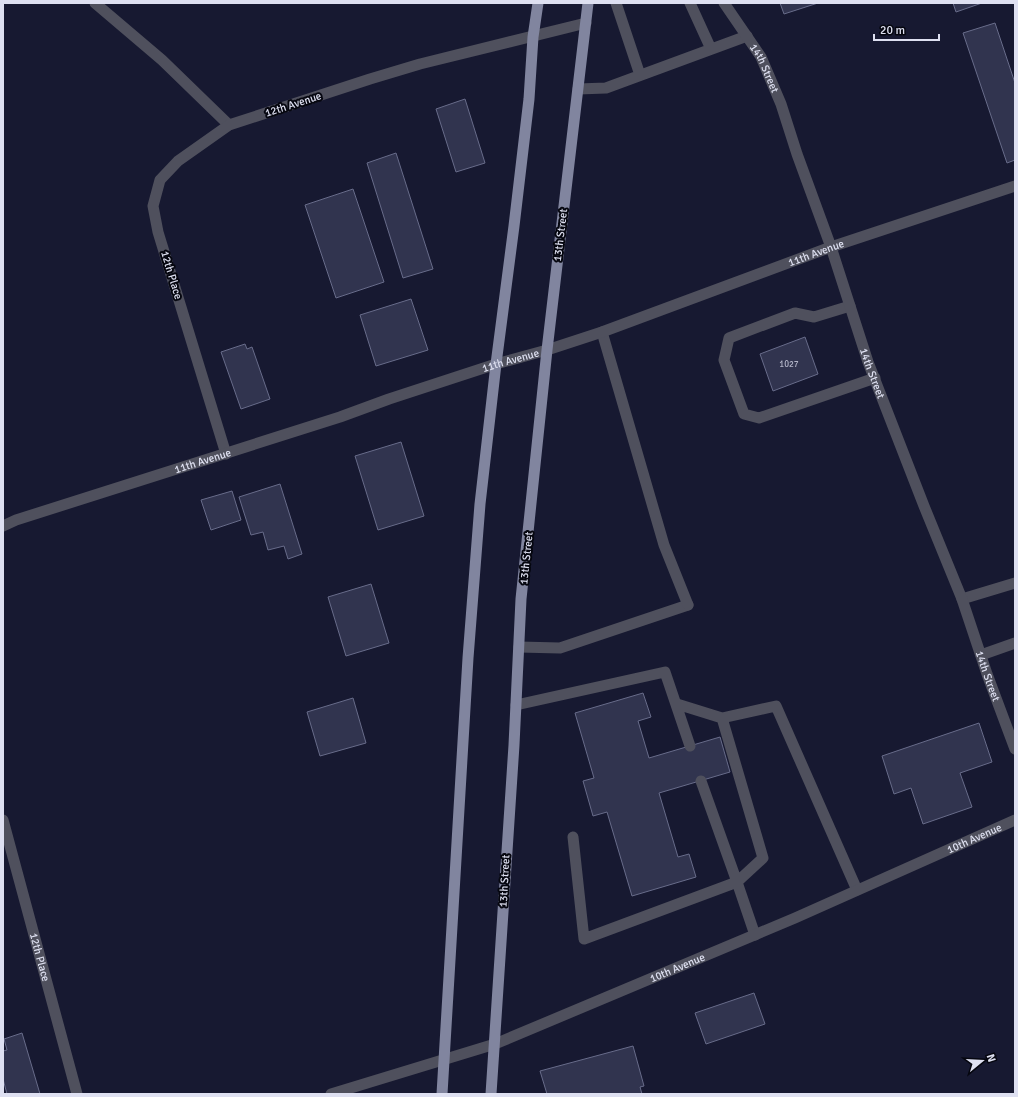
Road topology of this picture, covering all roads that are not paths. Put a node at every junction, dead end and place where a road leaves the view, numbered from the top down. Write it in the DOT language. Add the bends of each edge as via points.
graph roads {
  1 [pos="95,3"];
  2 [pos="538,3"];
  3 [pos="616,3"];
  4 [pos="690,3"];
  5 [pos="724,3"];
  6 [pos="591,4"];
  7 [pos="586,23"];
  8 [pos="533,36"];
  9 [pos="747,36"];
  10 [pos="710,49"];
  11 [pos="640,75"];
  12 [pos="578,89"];
  13 [pos="229,125"];
  14 [pos="1015,186"];
  15 [pos="831,247"];
  16 [pos="850,306"];
  17 [pos="602,332"];
  18 [pos="547,350"];
  19 [pos="496,364"];
  20 [pos="875,378"];
  21 [pos="226,454"];
  22 [pos="3,526"];
  23 [pos="1015,583"];
  24 [pos="962,599"];
  25 [pos="1015,643"];
  26 [pos="519,647"];
  27 [pos="981,655"];
  28 [pos="677,704"];
  29 [pos="516,705"];
  30 [pos="722,718"];
  31 [pos="690,746"];
  32 [pos="1015,749"];
  33 [pos="701,781"];
  34 [pos="3,820"];
  35 [pos="1015,820"];
  36 [pos="573,837"];
  37 [pos="737,882"];
  38 [pos="857,890"];
  39 [pos="755,935"];
  40 [pos="495,1044"];
  41 [pos="444,1059"];
  42 [pos="77,1094"];
  43 [pos="331,1094"];
  44 [pos="442,1094"];
  45 [pos="491,1094"];
  1 -- 13 [label="street" via="162,60"];
  2 -- 8 [label="main road"];
  3 -- 11 [label="street"];
  4 -- 10 [label="street"];
  5 -- 9 [label="street, 14th Street"];
  6 -- 7 [label="main road"];
  7 -- 8 [label="street, 12th Avenue"];
  7 -- 12 [label="main road, 13th Street"];
  8 -- 13 [label="street, 12th Avenue" via="370,78"];
  8 -- 19 [label="main road" via="524,138"];
  9 -- 10 [label="street"];
  9 -- 15 [label="street, 14th Street" via="761,57 781,104"];
  10 -- 11 [label="street"];
  11 -- 12 [label="street" via="606,88"];
  12 -- 18 [label="main road, 13th Street"];
  13 -- 21 [label="street, 12th Place" via="178,161 160,180 153,206 158,232"];
  14 -- 15 [label="street, 11th Avenue"];
  15 -- 16 [label="street, 14th Street"];
  15 -- 17 [label="street, 11th Avenue"];
  16 -- 20 [label="street, 14th Street"];
  16 -- 20 [label="street" via="814,317 794,313 729,338 724,360 744,414 759,418"];
  17 -- 18 [label="street, 11th Avenue"];
  17 -- 26 [label="street" via="664,545 688,605 560,648"];
  18 -- 19 [label="street, 11th Avenue"];
  18 -- 26 [label="main road, 13th Street" via="521,599"];
  19 -- 21 [label="street, 11th Avenue"];
  19 -- 41 [label="main road" via="480,504 468,658"];
  20 -- 24 [label="street, 14th Street"];
  21 -- 22 [label="street, 11th Avenue"];
  23 -- 24 [label="street"];
  24 -- 27 [label="street, 14th Street"];
  25 -- 27 [label="street"];
  26 -- 29 [label="main road, 13th Street"];
  27 -- 32 [label="street, 14th Street"];
  28 -- 29 [label="street" via="665,672"];
  28 -- 30 [label="street"];
  28 -- 31 [label="street"];
  29 -- 40 [label="main road, 13th Street"];
  30 -- 37 [label="street" via="763,858"];
  30 -- 38 [label="street" via="776,706"];
  33 -- 37 [label="street"];
  34 -- 42 [label="street, 12th Place"];
  35 -- 38 [label="street, 10th Avenue"];
  36 -- 37 [label="street" via="584,939"];
  37 -- 39 [label="street"];
  38 -- 39 [label="street, 10th Avenue"];
  39 -- 40 [label="street, 10th Avenue"];
  40 -- 41 [label="street, 10th Avenue"];
  40 -- 45 [label="main road, 13th Street"];
  41 -- 43 [label="street, 10th Avenue"];
  41 -- 44 [label="main road"];
}
